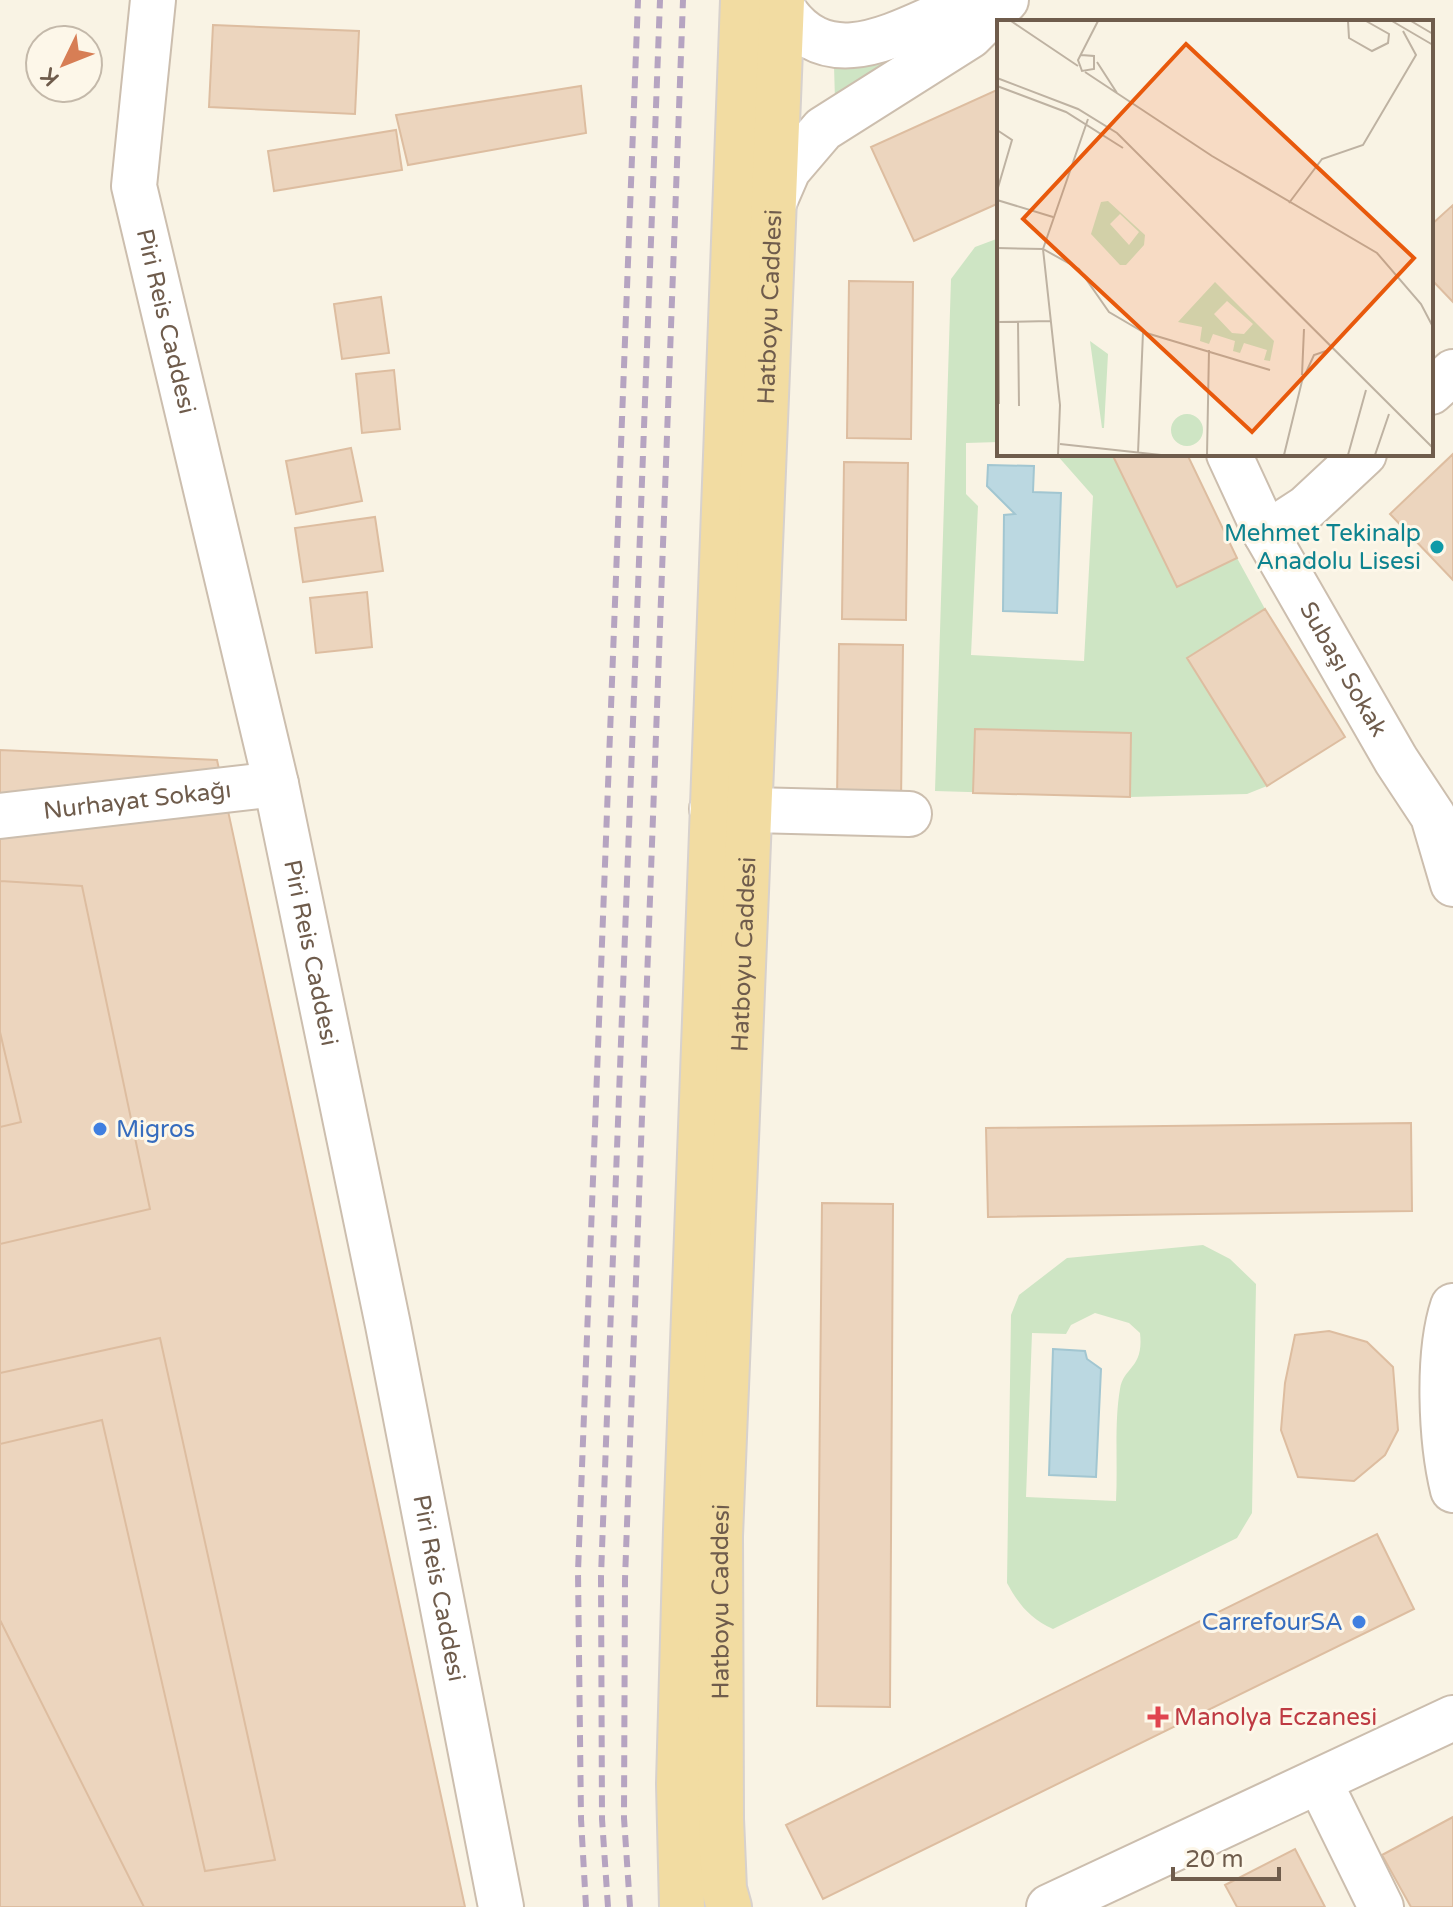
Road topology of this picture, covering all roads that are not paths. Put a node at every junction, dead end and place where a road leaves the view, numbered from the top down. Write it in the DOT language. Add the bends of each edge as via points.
graph roads {
  1 [pos="153,0"];
  2 [pos="978,0"];
  3 [pos="1006,0"];
  4 [pos="769,3"];
  5 [pos="775,200"];
  6 [pos="1453,372"];
  7 [pos="1433,390"];
  8 [pos="1230,456"];
  9 [pos="1362,456"];
  10 [pos="1266,534"];
  11 [pos="276,784"];
  12 [pos="731,809"];
  13 [pos="909,814"];
  14 [pos="0,816"];
  15 [pos="1453,884"];
  16 [pos="1453,1306"];
  17 [pos="1453,1490"];
  18 [pos="1453,1718"];
  19 [pos="1319,1781"];
  20 [pos="501,1907"];
  21 [pos="682,1907"];
  22 [pos="729,1907"];
  23 [pos="1049,1907"];
  24 [pos="1381,1907"];
  1 -- 11 [label="street, Piri Reis Caddesi" via="134,186"];
  2 -- 4 [label="street" via="889,37 850,45 808,38"];
  3 -- 5 [label="street" via="970,36 823,129 788,170"];
  4 -- 5 [label="main road, Hatboyu Caddesi"];
  4 -- 12 [label="main road, Hatboyu Caddesi"];
  5 -- 12 [label="main road, Hatboyu Caddesi" via="762,459"];
  6 -- 7 [label="street"];
  8 -- 10 [label="street, Subaşı Sokak"];
  9 -- 10 [label="street" via="1306,508"];
  10 -- 15 [label="street, Subaşı Sokak" via="1433,816"];
  11 -- 14 [label="street, Nurhayat Sokağı"];
  11 -- 20 [label="street, Piri Reis Caddesi"];
  12 -- 13 [label="street"];
  12 -- 21 [label="main road, Hatboyu Caddesi" via="679,1752"];
  12 -- 22 [label="main road, Hatboyu Caddesi" via="720,1536 721,1819"];
  16 -- 17 [label="street" via="1446,1328 1444,1452"];
  18 -- 19 [label="street"];
  19 -- 23 [label="street"];
  19 -- 24 [label="street"];
}
